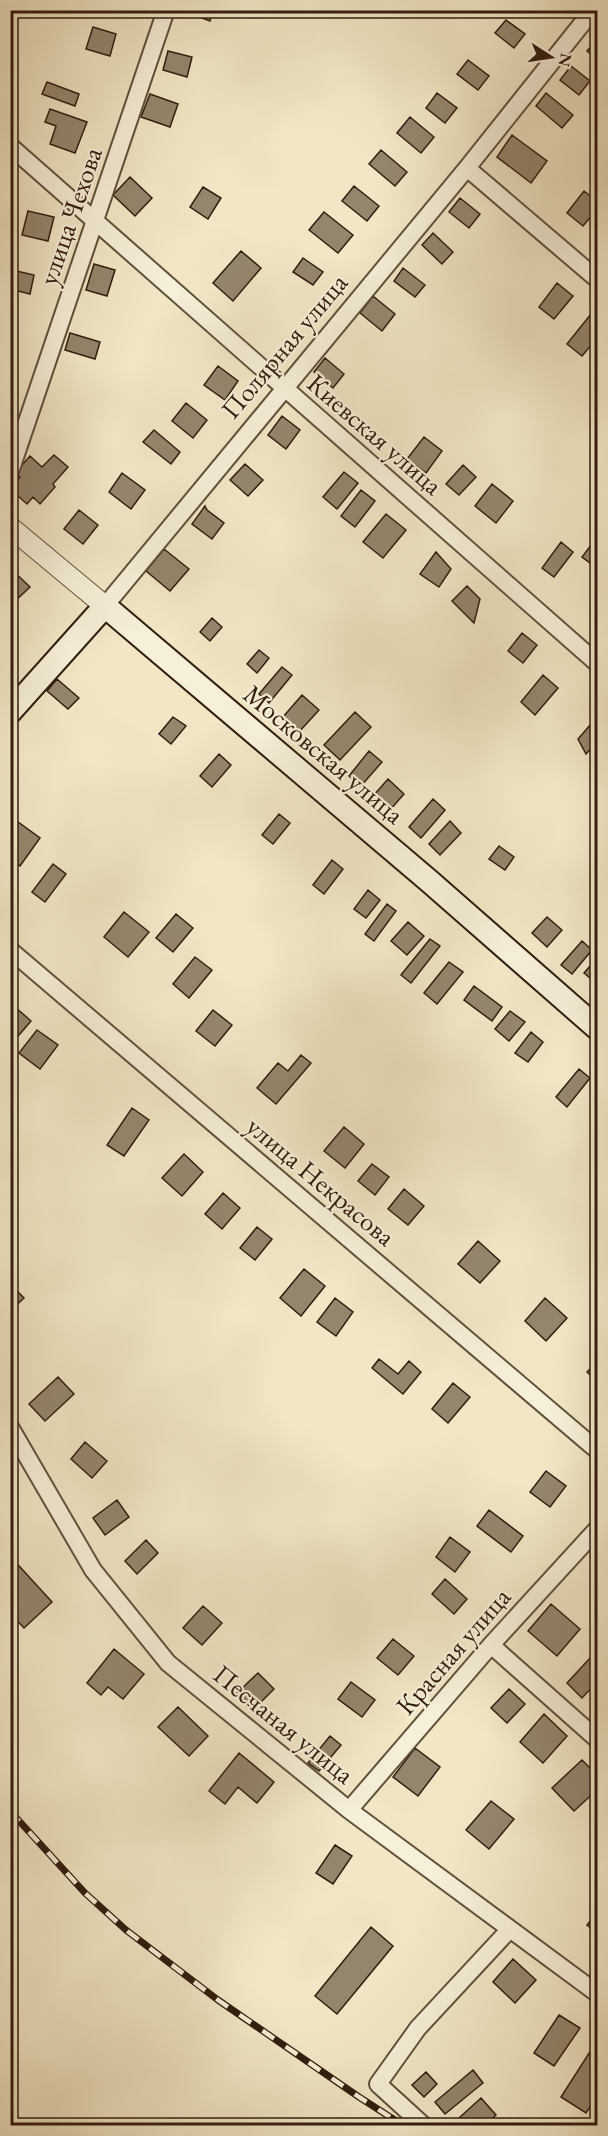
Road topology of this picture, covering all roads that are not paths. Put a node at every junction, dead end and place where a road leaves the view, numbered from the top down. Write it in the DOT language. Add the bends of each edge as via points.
graph roads {
  1 [pos="166,10"];
  2 [pos="593,10"];
  3 [pos="10,146"];
  4 [pos="467,168"];
  5 [pos="95,221"];
  6 [pos="597,280"];
  7 [pos="286,389"];
  8 [pos="10,472"];
  9 [pos="10,526"];
  10 [pos="105,606"];
  11 [pos="597,664"];
  12 [pos="10,712"];
  13 [pos="10,950"];
  14 [pos="597,1029"];
  15 [pos="10,1426"];
  16 [pos="597,1451"];
  17 [pos="597,1528"];
  18 [pos="491,1645"];
  19 [pos="597,1740"];
  20 [pos="349,1810"];
  21 [pos="510,1929"];
  22 [pos="597,1994"];
  23 [pos="424,2126"];
  1 -- 5 [label="street, улица Чехова"];
  2 -- 4 [label="street, Полярная улица"];
  3 -- 5 [label="street, Киевская улица"];
  4 -- 6 [label="street"];
  4 -- 7 [label="street, Полярная улица"];
  5 -- 7 [label="street, Киевская улица"];
  5 -- 8 [label="street, улица Чехова"];
  7 -- 10 [label="street, Полярная улица"];
  7 -- 11 [label="street, Киевская улица"];
  9 -- 10 [label="street, Московская улица"];
  10 -- 12 [label="main road, Полярная улица"];
  10 -- 14 [label="main road, Московская улица"];
  13 -- 16 [label="street, улица Некрасова"];
  15 -- 20 [label="street, Песчаная улица" via="93,1570 168,1663"];
  17 -- 18 [label="street, Красная улица"];
  18 -- 19 [label="street"];
  18 -- 20 [label="street, Красная улица"];
  20 -- 21 [label="street, Песчаная улица"];
  21 -- 22 [label="street, Песчаная улица"];
  21 -- 23 [label="street" via="418,2028 378,2084"];
}
